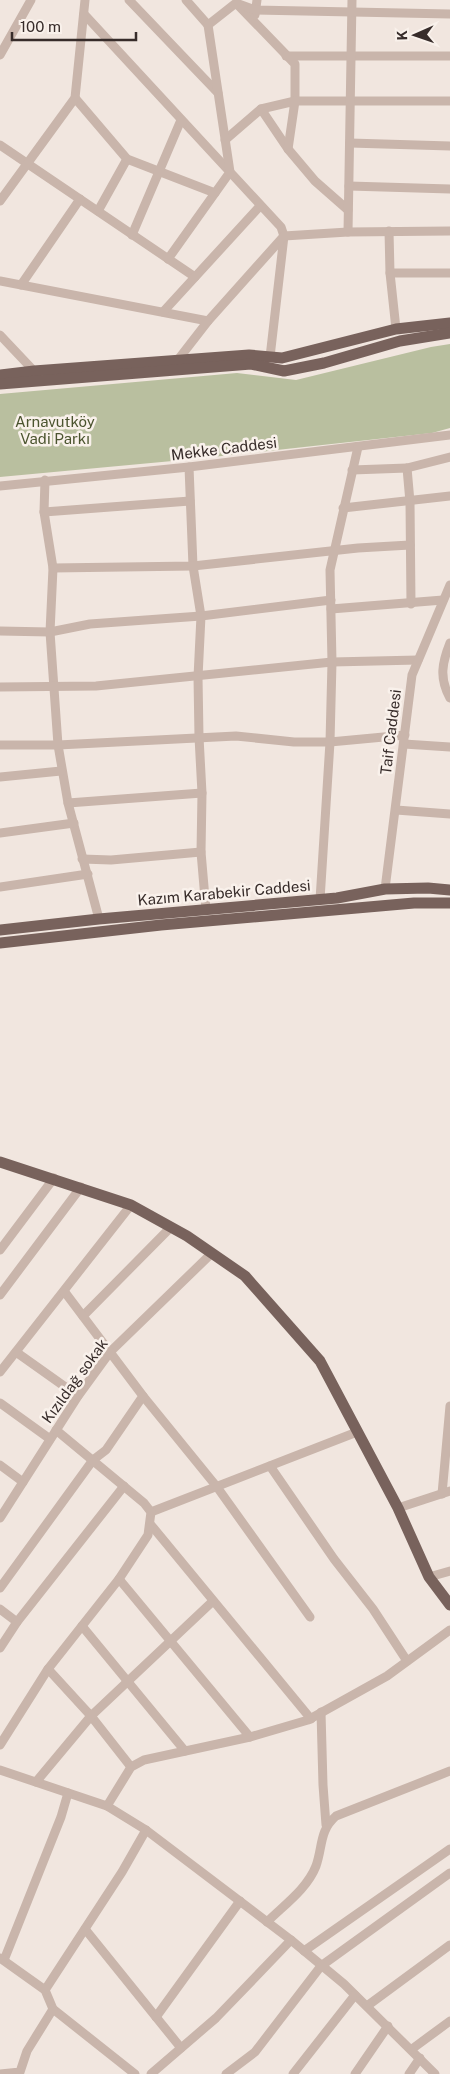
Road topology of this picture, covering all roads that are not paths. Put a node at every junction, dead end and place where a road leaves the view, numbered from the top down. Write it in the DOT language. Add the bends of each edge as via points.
graph roads {
  1 [pos="18,0"];
  2 [pos="85,0"];
  3 [pos="129,0"];
  4 [pos="186,0"];
  5 [pos="257,0"];
  6 [pos="352,0"];
  7 [pos="236,2"];
  8 [pos="29,3"];
  9 [pos="255,10"];
  10 [pos="352,13"];
  11 [pos="84,14"];
  12 [pos="450,14"];
  13 [pos="255,23"];
  14 [pos="208,25"];
  15 [pos="0,55"];
  16 [pos="286,56"];
  17 [pos="352,56"];
  18 [pos="450,56"];
  19 [pos="218,93"];
  20 [pos="75,98"];
  21 [pos="296,101"];
  22 [pos="351,101"];
  23 [pos="450,101"];
  24 [pos="261,109"];
  25 [pos="181,120"];
  26 [pos="225,140"];
  27 [pos="350,143"];
  28 [pos="0,145"];
  29 [pos="450,146"];
  30 [pos="288,149"];
  31 [pos="127,159"];
  32 [pos="29,164"];
  33 [pos="160,170"];
  34 [pos="230,172"];
  35 [pos="349,186"];
  36 [pos="450,189"];
  37 [pos="215,193"];
  38 [pos="80,199"];
  39 [pos="0,201"];
  40 [pos="260,206"];
  41 [pos="348,210"];
  42 [pos="98,211"];
  43 [pos="389,231"];
  44 [pos="450,231"];
  45 [pos="348,232"];
  46 [pos="132,235"];
  47 [pos="284,236"];
  48 [pos="168,259"];
  49 [pos="390,273"];
  50 [pos="450,274"];
  51 [pos="195,277"];
  52 [pos="0,281"];
  53 [pos="21,285"];
  54 [pos="163,312"];
  55 [pos="208,321"];
  56 [pos="450,323"];
  57 [pos="396,330"];
  58 [pos="450,333"];
  59 [pos="0,335"];
  60 [pos="270,357"];
  61 [pos="177,361"];
  62 [pos="268,369"];
  63 [pos="0,375"];
  64 [pos="34,376"];
  65 [pos="0,384"];
  66 [pos="450,435"];
  67 [pos="358,447"];
  68 [pos="450,457"];
  69 [pos="189,467"];
  70 [pos="407,468"];
  71 [pos="352,470"];
  72 [pos="45,480"];
  73 [pos="0,486"];
  74 [pos="450,496"];
  75 [pos="190,501"];
  76 [pos="410,502"];
  77 [pos="343,508"];
  78 [pos="44,512"];
  79 [pos="410,545"];
  80 [pos="334,552"];
  81 [pos="193,566"];
  82 [pos="53,568"];
  83 [pos="450,585"];
  84 [pos="443,600"];
  85 [pos="411,604"];
  86 [pos="331,605"];
  87 [pos="201,616"];
  88 [pos="0,631"];
  89 [pos="50,632"];
  90 [pos="450,643"];
  91 [pos="418,660"];
  92 [pos="332,662"];
  93 [pos="198,677"];
  94 [pos="0,687"];
  95 [pos="54,688"];
  96 [pos="450,698"];
  97 [pos="199,737"];
  98 [pos="404,739"];
  99 [pos="330,742"];
  100 [pos="0,745"];
  101 [pos="58,745"];
  102 [pos="450,747"];
  103 [pos="62,771"];
  104 [pos="0,777"];
  105 [pos="202,793"];
  106 [pos="68,803"];
  107 [pos="396,810"];
  108 [pos="450,814"];
  109 [pos="74,823"];
  110 [pos="0,833"];
  111 [pos="201,852"];
  112 [pos="82,859"];
  113 [pos="88,874"];
  114 [pos="0,886"];
  115 [pos="385,889"];
  116 [pos="450,890"];
  117 [pos="320,900"];
  118 [pos="450,903"];
  119 [pos="206,910"];
  120 [pos="99,919"];
  121 [pos="0,930"];
  122 [pos="0,943"];
  123 [pos="0,1162"];
  124 [pos="54,1178"];
  125 [pos="80,1187"];
  126 [pos="131,1205"];
  127 [pos="172,1227"];
  128 [pos="0,1250"];
  129 [pos="212,1253"];
  130 [pos="64,1291"];
  131 [pos="0,1295"];
  132 [pos="83,1316"];
  133 [pos="16,1352"];
  134 [pos="110,1352"];
  135 [pos="0,1372"];
  136 [pos="78,1396"];
  137 [pos="144,1396"];
  138 [pos="0,1403"];
  139 [pos="450,1406"];
  140 [pos="56,1430"];
  141 [pos="357,1432"];
  142 [pos="50,1439"];
  143 [pos="93,1460"];
  144 [pos="0,1465"];
  145 [pos="270,1466"];
  146 [pos="23,1482"];
  147 [pos="124,1486"];
  148 [pos="217,1487"];
  149 [pos="446,1492"];
  150 [pos="398,1508"];
  151 [pos="152,1512"];
  152 [pos="0,1518"];
  153 [pos="151,1525"];
  154 [pos="450,1571"];
  155 [pos="429,1577"];
  156 [pos="119,1578"];
  157 [pos="0,1587"];
  158 [pos="213,1601"];
  159 [pos="450,1605"];
  160 [pos="0,1609"];
  161 [pos="310,1617"];
  162 [pos="17,1622"];
  163 [pos="82,1626"];
  164 [pos="450,1630"];
  165 [pos="170,1641"];
  166 [pos="0,1648"];
  167 [pos="407,1661"];
  168 [pos="48,1669"];
  169 [pos="127,1681"];
  170 [pos="321,1712"];
  171 [pos="91,1716"];
  172 [pos="311,1718"];
  173 [pos="250,1737"];
  174 [pos="0,1745"];
  175 [pos="185,1751"];
  176 [pos="131,1767"];
  177 [pos="0,1770"];
  178 [pos="450,1771"];
  179 [pos="36,1782"];
  180 [pos="68,1792"];
  181 [pos="108,1806"];
  182 [pos="326,1825"];
  183 [pos="146,1830"];
  184 [pos="450,1849"];
  185 [pos="450,1873"];
  186 [pos="240,1900"];
  187 [pos="267,1922"];
  188 [pos="85,1929"];
  189 [pos="291,1940"];
  190 [pos="450,1945"];
  191 [pos="304,1951"];
  192 [pos="2,1959"];
  193 [pos="321,1966"];
  194 [pos="45,1990"];
  195 [pos="355,1995"];
  196 [pos="367,2006"];
  197 [pos="53,2008"];
  198 [pos="156,2017"];
  199 [pos="450,2021"];
  200 [pos="388,2026"];
  201 [pos="181,2048"];
  202 [pos="412,2049"];
  203 [pos="420,2058"];
  204 [pos="21,2073"];
  205 [pos="0,2074"];
  206 [pos="135,2074"];
  207 [pos="151,2074"];
  208 [pos="226,2074"];
  209 [pos="293,2074"];
  210 [pos="354,2074"];
  211 [pos="409,2074"];
  212 [pos="435,2074"];
  1 -- 8 [label="street"];
  2 -- 11 [label="street"];
  3 -- 19 [label="street"];
  4 -- 14 [label="street"];
  5 -- 9 [label="street"];
  6 -- 10 [label="street"];
  7 -- 9 [label="street"];
  7 -- 13 [label="street"];
  7 -- 14 [label="street"];
  8 -- 15 [label="street"];
  9 -- 10 [label="street"];
  9 -- 13 [label="street"];
  10 -- 12 [label="street"];
  10 -- 17 [label="street"];
  11 -- 20 [label="street"];
  11 -- 25 [label="street"];
  13 -- 16 [label="street"];
  14 -- 19 [label="street"];
  16 -- 17 [label="street"];
  16 -- 21 [label="street" via="295,64"];
  17 -- 18 [label="street"];
  17 -- 22 [label="street"];
  19 -- 26 [label="street"];
  20 -- 31 [label="street"];
  20 -- 32 [label="street"];
  21 -- 22 [label="street"];
  21 -- 24 [label="street"];
  21 -- 30 [label="street"];
  22 -- 23 [label="street"];
  22 -- 27 [label="street"];
  24 -- 26 [label="street"];
  24 -- 30 [label="street"];
  25 -- 33 [label="street"];
  25 -- 34 [label="street"];
  26 -- 34 [label="street"];
  27 -- 29 [label="street"];
  27 -- 35 [label="street"];
  28 -- 32 [label="street"];
  30 -- 41 [label="street"];
  31 -- 33 [label="street"];
  31 -- 42 [label="street"];
  32 -- 38 [label="street"];
  32 -- 39 [label="street"];
  33 -- 37 [label="street"];
  33 -- 46 [label="street"];
  34 -- 37 [label="street"];
  34 -- 40 [label="street"];
  35 -- 36 [label="street"];
  35 -- 41 [label="street"];
  37 -- 48 [label="street"];
  38 -- 42 [label="street"];
  38 -- 53 [label="street"];
  40 -- 47 [label="street" via="281,227"];
  40 -- 51 [label="street"];
  41 -- 45 [label="street"];
  42 -- 46 [label="street"];
  43 -- 44 [label="street"];
  43 -- 45 [label="street"];
  43 -- 49 [label="street"];
  45 -- 47 [label="street"];
  46 -- 48 [label="street"];
  47 -- 55 [label="street"];
  47 -- 60 [label="street"];
  48 -- 51 [label="street"];
  49 -- 50 [label="street"];
  49 -- 57 [label="street"];
  51 -- 54 [label="street"];
  52 -- 53 [label="street"];
  53 -- 54 [label="street"];
  54 -- 55 [label="street"];
  55 -- 61 [label="street"];
  56 -- 57 [label="main road"];
  57 -- 60 [label="main road" via="282,358"];
  58 -- 62 [label="main road" via="400,341 284,371"];
  59 -- 64 [label="street"];
  60 -- 61 [label="main road" via="249,355"];
  60 -- 62 [label="main road"];
  61 -- 64 [label="main road"];
  62 -- 64 [label="main road" via="251,364"];
  63 -- 64 [label="main road"];
  64 -- 65 [label="main road"];
  66 -- 67 [label="street, Mekke Caddesi"];
  67 -- 69 [label="street, Mekke Caddesi"];
  67 -- 71 [label="street"];
  68 -- 70 [label="street"];
  69 -- 72 [label="street, Mekke Caddesi"];
  69 -- 75 [label="street"];
  70 -- 71 [label="street"];
  70 -- 76 [label="street"];
  71 -- 77 [label="street"];
  72 -- 73 [label="street, Mekke Caddesi"];
  72 -- 78 [label="street"];
  74 -- 76 [label="street"];
  75 -- 78 [label="street"];
  75 -- 81 [label="street"];
  76 -- 77 [label="street"];
  76 -- 79 [label="street"];
  77 -- 80 [label="street"];
  78 -- 82 [label="street"];
  79 -- 80 [label="street"];
  79 -- 85 [label="street"];
  80 -- 81 [label="street"];
  80 -- 86 [label="street" via="330,570"];
  81 -- 82 [label="street"];
  81 -- 87 [label="street"];
  82 -- 89 [label="street"];
  83 -- 84 [label="street, Taif Caddesi"];
  84 -- 85 [label="street"];
  84 -- 91 [label="street, Taif Caddesi"];
  85 -- 86 [label="street"];
  86 -- 87 [label="street"];
  86 -- 92 [label="street"];
  87 -- 89 [label="street" via="90,624"];
  87 -- 93 [label="street"];
  88 -- 89 [label="street"];
  89 -- 95 [label="street"];
  90 -- 96 [label="street" via="442,662"];
  91 -- 92 [label="street"];
  91 -- 98 [label="street, Taif Caddesi" via="412,675"];
  92 -- 93 [label="street"];
  92 -- 99 [label="street"];
  93 -- 95 [label="street"];
  93 -- 97 [label="street"];
  94 -- 95 [label="street"];
  95 -- 101 [label="street"];
  97 -- 99 [label="street"];
  97 -- 101 [label="street"];
  97 -- 105 [label="street"];
  98 -- 99 [label="street"];
  98 -- 102 [label="street"];
  98 -- 107 [label="street, Taif Caddesi"];
  99 -- 117 [label="street"];
  100 -- 101 [label="street"];
  101 -- 103 [label="street"];
  103 -- 104 [label="street"];
  103 -- 106 [label="street"];
  105 -- 106 [label="street"];
  105 -- 111 [label="street"];
  106 -- 109 [label="street"];
  107 -- 108 [label="street"];
  107 -- 115 [label="street, Taif Caddesi"];
  109 -- 110 [label="street"];
  109 -- 112 [label="street"];
  111 -- 112 [label="street" via="111,860"];
  111 -- 119 [label="street"];
  112 -- 113 [label="street"];
  113 -- 114 [label="street"];
  113 -- 120 [label="street"];
  115 -- 116 [label="main road, Kazım Karabekir Caddesi"];
  115 -- 117 [label="main road, Kazım Karabekir Caddesi"];
  117 -- 119 [label="main road, Kazım Karabekir Caddesi"];
  118 -- 122 [label="main road, Kazım Karabekir Caddesi" via="414,903 162,925"];
  119 -- 120 [label="main road, Kazım Karabekir Caddesi"];
  120 -- 121 [label="main road, Kazım Karabekir Caddesi"];
  123 -- 124 [label="main road"];
  124 -- 125 [label="main road"];
  124 -- 128 [label="street"];
  125 -- 126 [label="main road"];
  125 -- 131 [label="street"];
  126 -- 127 [label="main road"];
  126 -- 130 [label="street"];
  127 -- 129 [label="main road"];
  127 -- 132 [label="street"];
  129 -- 134 [label="street, Kızıldağ sokak"];
  129 -- 141 [label="main road" via="245,1276 320,1361"];
  130 -- 132 [label="street"];
  130 -- 133 [label="street"];
  132 -- 134 [label="street"];
  133 -- 135 [label="street"];
  133 -- 136 [label="street"];
  134 -- 136 [label="street, Kızıldağ sokak"];
  134 -- 137 [label="street"];
  136 -- 140 [label="street, Kızıldağ sokak"];
  137 -- 143 [label="street" via="106,1450"];
  137 -- 148 [label="street"];
  138 -- 142 [label="street"];
  139 -- 149 [label="street"];
  140 -- 142 [label="street, Kızıldağ sokak"];
  140 -- 143 [label="street"];
  141 -- 145 [label="street"];
  141 -- 150 [label="main road"];
  142 -- 146 [label="street, Kızıldağ sokak"];
  143 -- 147 [label="street"];
  143 -- 157 [label="street"];
  144 -- 146 [label="street"];
  145 -- 148 [label="street"];
  145 -- 167 [label="street"];
  146 -- 152 [label="street, Kızıldağ sokak"];
  147 -- 151 [label="street"];
  147 -- 162 [label="street"];
  148 -- 151 [label="street"];
  148 -- 161 [label="street"];
  149 -- 150 [label="street"];
  150 -- 155 [label="main road"];
  151 -- 153 [label="street"];
  153 -- 156 [label="street" via="148,1536"];
  153 -- 158 [label="street"];
  154 -- 155 [label="street"];
  155 -- 159 [label="main road"];
  156 -- 163 [label="street"];
  156 -- 165 [label="street"];
  158 -- 165 [label="street"];
  158 -- 172 [label="street"];
  160 -- 162 [label="street"];
  162 -- 166 [label="street"];
  163 -- 168 [label="street"];
  163 -- 169 [label="street"];
  164 -- 167 [label="street"];
  165 -- 169 [label="street"];
  165 -- 173 [label="street"];
  167 -- 170 [label="street" via="387,1676"];
  168 -- 171 [label="street"];
  168 -- 174 [label="street"];
  169 -- 171 [label="street"];
  169 -- 175 [label="street"];
  170 -- 172 [label="street"];
  170 -- 182 [label="street"];
  171 -- 176 [label="street"];
  171 -- 179 [label="street"];
  172 -- 173 [label="street"];
  173 -- 175 [label="street"];
  175 -- 176 [label="street" via="144,1760"];
  176 -- 181 [label="street"];
  177 -- 179 [label="street"];
  178 -- 182 [label="street" via="336,1816"];
  179 -- 180 [label="street"];
  180 -- 181 [label="street"];
  180 -- 192 [label="street" via="61,1818"];
  181 -- 183 [label="street"];
  182 -- 187 [label="street" via="316,1866 305,1884"];
  183 -- 186 [label="street"];
  183 -- 188 [label="street"];
  184 -- 191 [label="street"];
  185 -- 193 [label="street"];
  186 -- 187 [label="street"];
  186 -- 198 [label="street"];
  187 -- 189 [label="street"];
  188 -- 194 [label="street"];
  188 -- 198 [label="street"];
  189 -- 191 [label="street"];
  189 -- 201 [label="street" via="216,2018"];
  190 -- 196 [label="street"];
  191 -- 193 [label="street"];
  192 -- 194 [label="street"];
  193 -- 195 [label="street"];
  193 -- 208 [label="street" via="255,2052"];
  194 -- 197 [label="street"];
  195 -- 196 [label="street"];
  195 -- 209 [label="street"];
  196 -- 200 [label="street"];
  197 -- 204 [label="street" via="27,2051"];
  197 -- 206 [label="street"];
  198 -- 201 [label="street"];
  199 -- 202 [label="street"];
  200 -- 202 [label="street"];
  200 -- 210 [label="street"];
  201 -- 207 [label="street"];
  202 -- 203 [label="street"];
  203 -- 211 [label="street"];
  203 -- 212 [label="street"];
  204 -- 205 [label="street"];
}
